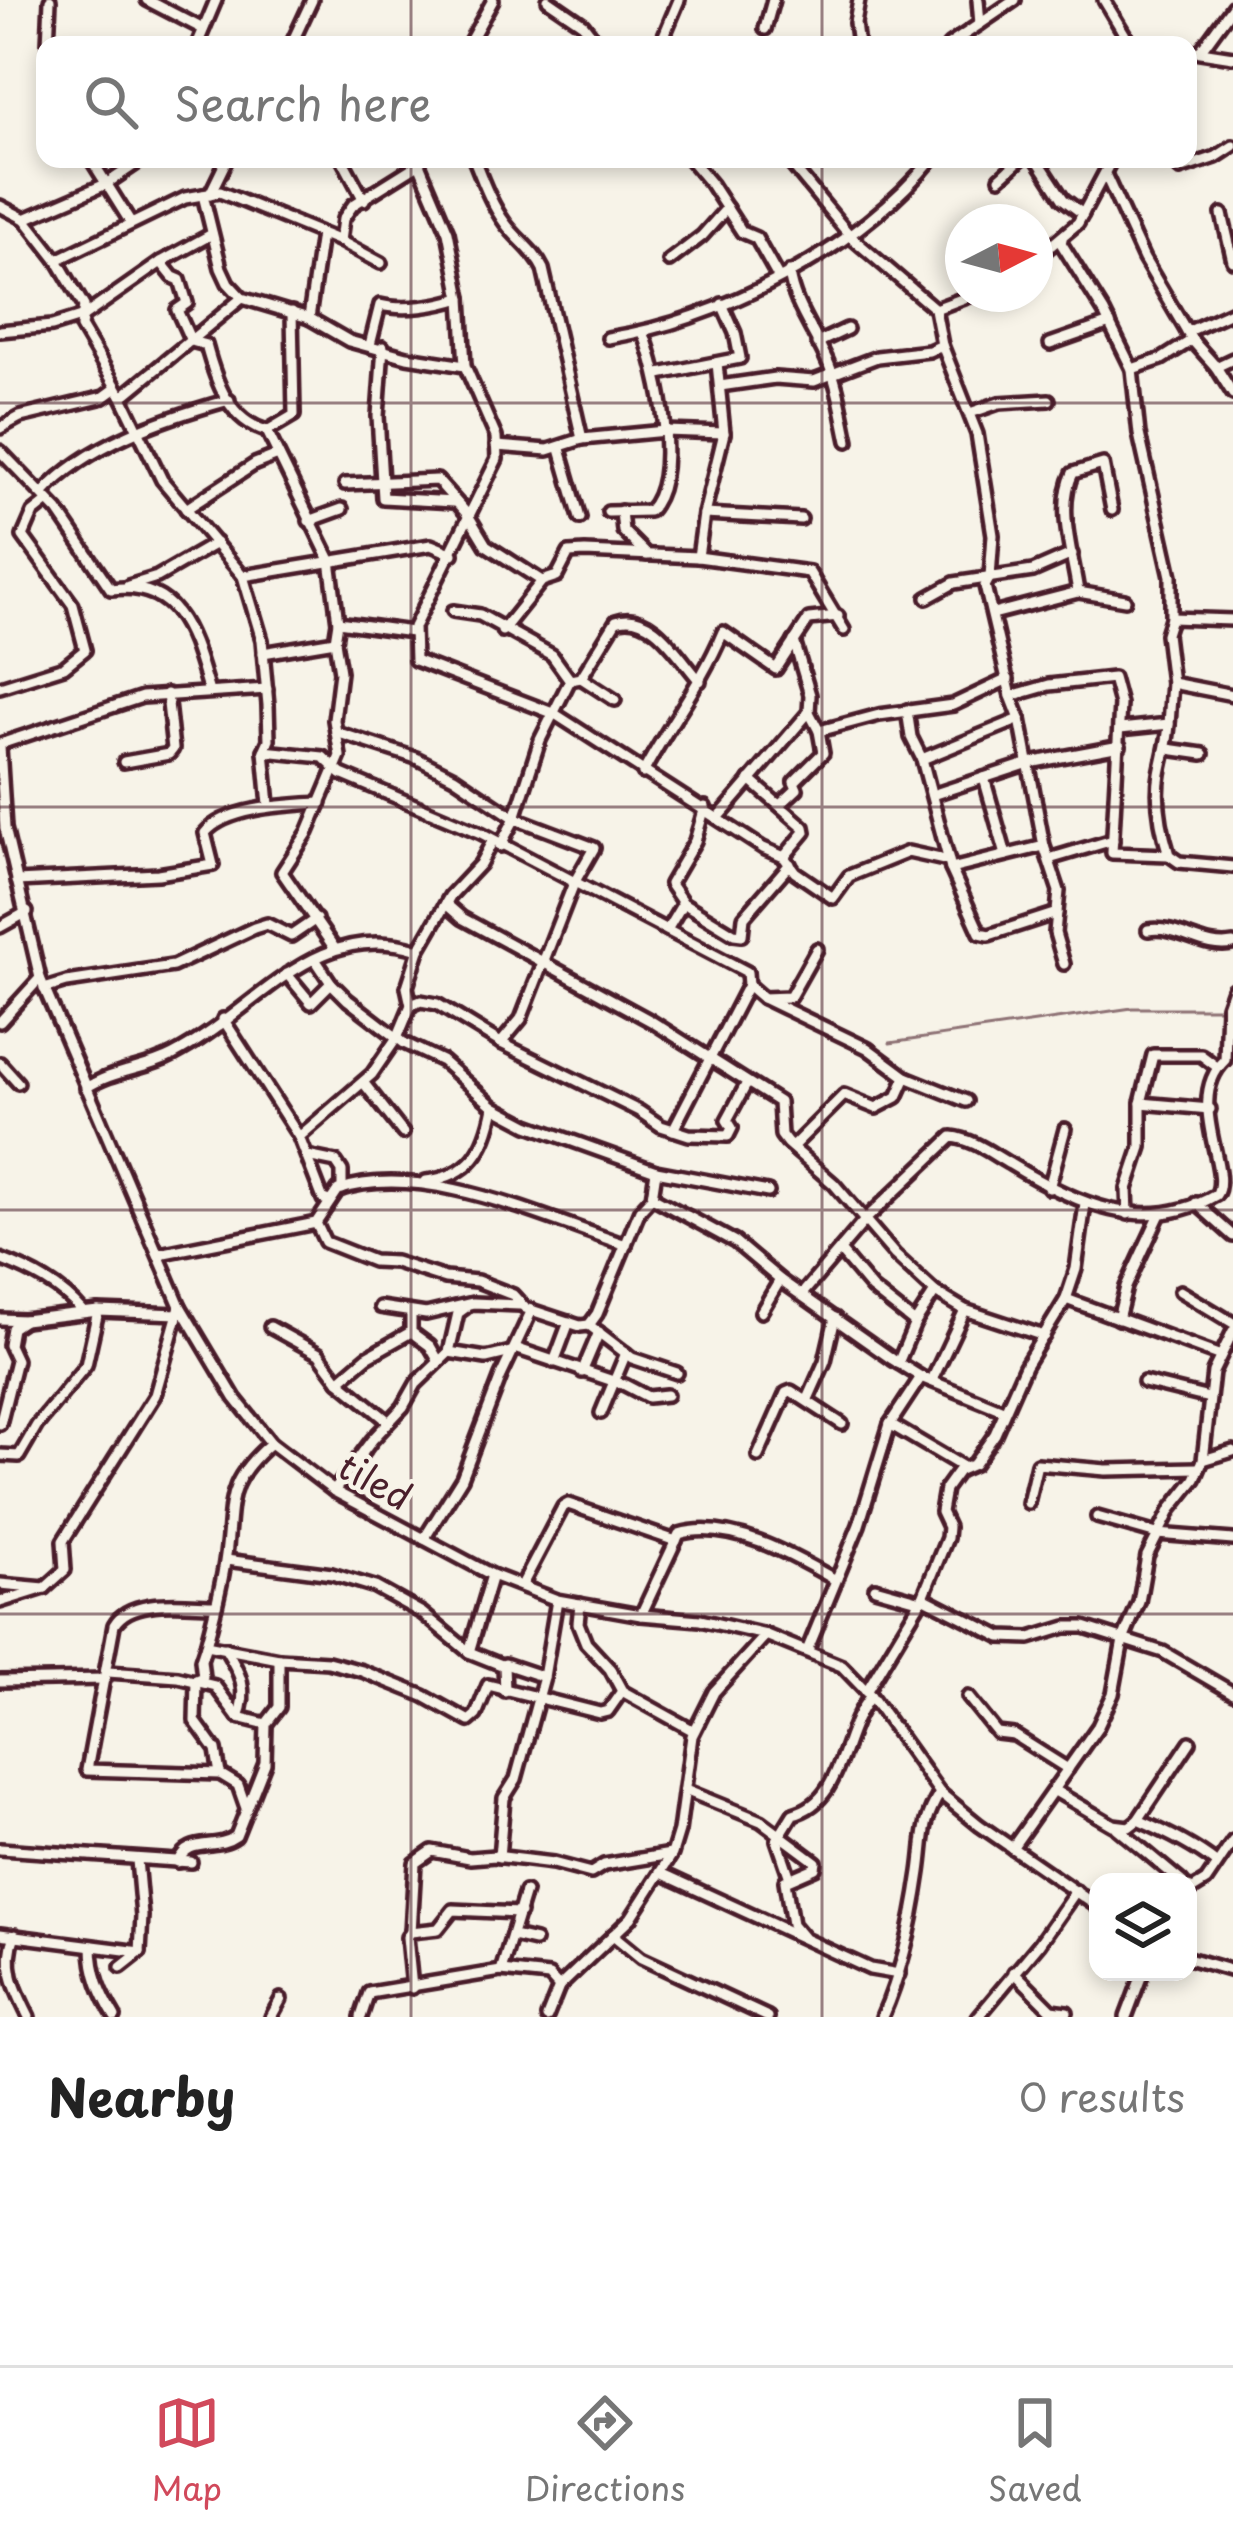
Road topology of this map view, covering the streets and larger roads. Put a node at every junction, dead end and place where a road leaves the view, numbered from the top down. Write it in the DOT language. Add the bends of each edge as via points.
graph roads {
  1 [pos="50,0"];
  2 [pos="147,0"];
  3 [pos="216,0"];
  4 [pos="312,0"];
  5 [pos="493,0"];
  6 [pos="548,0"];
  7 [pos="679,0"];
  8 [pos="773,0"];
  9 [pos="860,0"];
  10 [pos="977,0"];
  11 [pos="1016,0"];
  12 [pos="1104,0"];
  13 [pos="1233,6"];
  14 [pos="980,25"];
  15 [pos="202,29"];
  16 [pos="765,29"];
  17 [pos="51,36"];
  18 [pos="200,36"];
  19 [pos="295,36"];
  20 [pos="473,36"];
  21 [pos="592,36"];
  22 [pos="664,36"];
  23 [pos="857,36"];
  24 [pos="964,36"];
  25 [pos="1126,36"];
  26 [pos="1197,50"];
  27 [pos="1201,50"];
  28 [pos="1233,57"];
  29 [pos="1233,146"];
  30 [pos="1197,163"];
  31 [pos="96,168"];
  32 [pos="130,168"];
  33 [pos="221,168"];
  34 [pos="347,168"];
  35 [pos="408,168"];
  36 [pos="421,168"];
  37 [pos="478,168"];
  38 [pos="696,168"];
  39 [pos="795,168"];
  40 [pos="923,168"];
  41 [pos="1011,168"];
  42 [pos="1043,168"];
  43 [pos="1109,168"];
  44 [pos="1106,176"];
  45 [pos="1000,178"];
  46 [pos="106,184"];
  47 [pos="206,194"];
  48 [pos="364,200"];
  49 [pos="0,206"];
  50 [pos="727,208"];
  51 [pos="1083,214"];
  52 [pos="1222,214"];
  53 [pos="25,219"];
  54 [pos="131,223"];
  55 [pos="212,234"];
  56 [pos="321,234"];
  57 [pos="850,237"];
  58 [pos="1063,238"];
  59 [pos="340,241"];
  60 [pos="1053,246"];
  61 [pos="57,260"];
  62 [pos="669,261"];
  63 [pos="1233,261"];
  64 [pos="161,262"];
  65 [pos="382,263"];
  66 [pos="783,274"];
  67 [pos="242,298"];
  68 [pos="461,298"];
  69 [pos="722,304"];
  70 [pos="945,305"];
  71 [pos="935,309"];
  72 [pos="292,311"];
  73 [pos="1233,311"];
  74 [pos="84,316"];
  75 [pos="309,318"];
  76 [pos="1110,323"];
  77 [pos="847,329"];
  78 [pos="0,331"];
  79 [pos="643,332"];
  80 [pos="1190,336"];
  81 [pos="608,338"];
  82 [pos="191,341"];
  83 [pos="818,343"];
  84 [pos="1049,344"];
  85 [pos="942,345"];
  86 [pos="376,346"];
  87 [pos="1233,359"];
  88 [pos="716,363"];
  89 [pos="465,366"];
  90 [pos="1216,367"];
  91 [pos="1132,368"];
  92 [pos="832,372"];
  93 [pos="659,374"];
  94 [pos="720,386"];
  95 [pos="118,393"];
  96 [pos="1233,394"];
  97 [pos="229,400"];
  98 [pos="1049,400"];
  99 [pos="970,413"];
  100 [pos="0,428"];
  101 [pos="267,431"];
  102 [pos="664,431"];
  103 [pos="139,432"];
  104 [pos="724,433"];
  105 [pos="582,440"];
  106 [pos="848,441"];
  107 [pos="496,446"];
  108 [pos="560,449"];
  109 [pos="0,452"];
  110 [pos="278,455"];
  111 [pos="381,481"];
  112 [pos="345,484"];
  113 [pos="45,497"];
  114 [pos="454,502"];
  115 [pos="186,509"];
  116 [pos="342,509"];
  117 [pos="1112,510"];
  118 [pos="621,511"];
  119 [pos="608,512"];
  120 [pos="704,514"];
  121 [pos="468,515"];
  122 [pos="580,518"];
  123 [pos="802,519"];
  124 [pos="309,520"];
  125 [pos="216,543"];
  126 [pos="452,554"];
  127 [pos="1072,554"];
  128 [pos="647,555"];
  129 [pos="698,557"];
  130 [pos="330,560"];
  131 [pos="243,576"];
  132 [pos="990,577"];
  133 [pos="542,581"];
  134 [pos="123,588"];
  135 [pos="1078,592"];
  136 [pos="928,598"];
  137 [pos="1125,600"];
  138 [pos="453,611"];
  139 [pos="993,614"];
  140 [pos="838,616"];
  141 [pos="1171,618"];
  142 [pos="1233,620"];
  143 [pos="338,622"];
  144 [pos="844,630"];
  145 [pos="502,631"];
  146 [pos="412,632"];
  147 [pos="335,641"];
  148 [pos="794,641"];
  149 [pos="263,653"];
  150 [pos="576,679"];
  151 [pos="1008,679"];
  152 [pos="700,681"];
  153 [pos="1172,683"];
  154 [pos="0,688"];
  155 [pos="267,689"];
  156 [pos="209,692"];
  157 [pos="167,694"];
  158 [pos="1233,695"];
  159 [pos="1011,696"];
  160 [pos="615,700"];
  161 [pos="907,710"];
  162 [pos="809,712"];
  163 [pos="555,714"];
  164 [pos="1020,719"];
  165 [pos="1169,724"];
  166 [pos="1120,730"];
  167 [pos="819,731"];
  168 [pos="336,732"];
  169 [pos="0,746"];
  170 [pos="266,746"];
  171 [pos="1120,746"];
  172 [pos="1168,749"];
  173 [pos="1203,754"];
  174 [pos="922,759"];
  175 [pos="124,762"];
  176 [pos="1029,763"];
  177 [pos="1,768"];
  178 [pos="643,773"];
  179 [pos="336,774"];
  180 [pos="984,778"];
  181 [pos="750,780"];
  182 [pos="932,795"];
  183 [pos="321,803"];
  184 [pos="782,804"];
  185 [pos="268,805"];
  186 [pos="705,807"];
  187 [pos="719,817"];
  188 [pos="515,818"];
  189 [pos="1114,840"];
  190 [pos="496,844"];
  191 [pos="1044,846"];
  192 [pos="1006,855"];
  193 [pos="1168,855"];
  194 [pos="1049,859"];
  195 [pos="787,861"];
  196 [pos="950,865"];
  197 [pos="1233,867"];
  198 [pos="17,881"];
  199 [pos="574,883"];
  200 [pos="683,903"];
  201 [pos="446,904"];
  202 [pos="27,912"];
  203 [pos="1057,913"];
  204 [pos="316,919"];
  205 [pos="0,927"];
  206 [pos="667,930"];
  207 [pos="1148,930"];
  208 [pos="327,937"];
  209 [pos="1233,944"];
  210 [pos="334,949"];
  211 [pos="817,949"];
  212 [pos="419,950"];
  213 [pos="319,957"];
  214 [pos="546,963"];
  215 [pos="1064,964"];
  216 [pos="286,974"];
  217 [pos="331,983"];
  218 [pos="42,984"];
  219 [pos="748,985"];
  220 [pos="1233,988"];
  221 [pos="763,998"];
  222 [pos="415,1003"];
  223 [pos="223,1019"];
  224 [pos="0,1022"];
  225 [pos="398,1036"];
  226 [pos="501,1043"];
  227 [pos="706,1060"];
  228 [pos="0,1063"];
  229 [pos="1217,1067"];
  230 [pos="906,1077"];
  231 [pos="363,1082"];
  232 [pos="19,1083"];
  233 [pos="747,1083"];
  234 [pos="86,1088"];
  235 [pos="966,1101"];
  236 [pos="1141,1103"];
  237 [pos="494,1107"];
  238 [pos="1210,1109"];
  239 [pos="1065,1129"];
  240 [pos="673,1130"];
  241 [pos="403,1133"];
  242 [pos="299,1137"];
  243 [pos="792,1147"];
  244 [pos="308,1156"];
  245 [pos="656,1171"];
  246 [pos="1231,1181"];
  247 [pos="415,1182"];
  248 [pos="1049,1188"];
  249 [pos="342,1189"];
  250 [pos="768,1192"];
  251 [pos="652,1197"];
  252 [pos="330,1201"];
  253 [pos="1196,1203"];
  254 [pos="1085,1204"];
  255 [pos="1128,1214"];
  256 [pos="1159,1216"];
  257 [pos="866,1219"];
  258 [pos="316,1223"];
  259 [pos="1233,1236"];
  260 [pos="626,1245"];
  261 [pos="840,1251"];
  262 [pos="159,1254"];
  263 [pos="0,1258"];
  264 [pos="779,1280"];
  265 [pos="1180,1291"];
  266 [pos="935,1292"];
  267 [pos="802,1294"];
  268 [pos="1066,1299"];
  269 [pos="380,1306"];
  270 [pos="465,1307"];
  271 [pos="528,1309"];
  272 [pos="180,1310"];
  273 [pos="965,1310"];
  274 [pos="98,1311"];
  275 [pos="83,1312"];
  276 [pos="760,1312"];
  277 [pos="411,1313"];
  278 [pos="0,1318"];
  279 [pos="835,1318"];
  280 [pos="1118,1319"];
  281 [pos="24,1320"];
  282 [pos="569,1322"];
  283 [pos="915,1323"];
  284 [pos="589,1324"];
  285 [pos="1233,1327"];
  286 [pos="270,1328"];
  287 [pos="411,1332"];
  288 [pos="599,1332"];
  289 [pos="1044,1336"];
  290 [pos="513,1350"];
  291 [pos="449,1352"];
  292 [pos="626,1352"];
  293 [pos="1218,1355"];
  294 [pos="438,1360"];
  295 [pos="554,1361"];
  296 [pos="898,1363"];
  297 [pos="582,1372"];
  298 [pos="677,1373"];
  299 [pos="926,1378"];
  300 [pos="339,1381"];
  301 [pos="1144,1382"];
  302 [pos="614,1383"];
  303 [pos="667,1395"];
  304 [pos="1209,1398"];
  305 [pos="808,1400"];
  306 [pos="1003,1409"];
  307 [pos="601,1413"];
  308 [pos="388,1421"];
  309 [pos="0,1424"];
  310 [pos="842,1424"];
  311 [pos="890,1424"];
  312 [pos="271,1443"];
  313 [pos="1233,1451"];
  314 [pos="0,1455"];
  315 [pos="758,1456"];
  316 [pos="1201,1464"];
  317 [pos="964,1468"];
  318 [pos="334,1491"];
  319 [pos="1028,1503"];
  320 [pos="1097,1517"];
  321 [pos="1156,1534"];
  322 [pos="424,1539"];
  323 [pos="1233,1540"];
  324 [pos="676,1541"];
  325 [pos="226,1560"];
  326 [pos="492,1575"];
  327 [pos="834,1579"];
  328 [pos="0,1584"];
  329 [pos="522,1586"];
  330 [pos="44,1588"];
  331 [pos="875,1588"];
  332 [pos="920,1599"];
  333 [pos="556,1600"];
  334 [pos="0,1602"];
  335 [pos="216,1604"];
  336 [pos="580,1604"];
  337 [pos="641,1615"];
  338 [pos="766,1635"];
  339 [pos="1124,1640"];
  340 [pos="206,1646"];
  341 [pos="225,1648"];
  342 [pos="807,1651"];
  343 [pos="469,1652"];
  344 [pos="280,1659"];
  345 [pos="495,1660"];
  346 [pos="106,1676"];
  347 [pos="544,1677"];
  348 [pos="196,1680"];
  349 [pos="0,1681"];
  350 [pos="505,1691"];
  351 [pos="622,1691"];
  352 [pos="1233,1693"];
  353 [pos="868,1694"];
  354 [pos="968,1697"];
  355 [pos="537,1699"];
  356 [pos="238,1718"];
  357 [pos="266,1724"];
  358 [pos="694,1730"];
  359 [pos="1190,1742"];
  360 [pos="1068,1769"];
  361 [pos="220,1774"];
  362 [pos="685,1790"];
  363 [pos="1055,1791"];
  364 [pos="940,1793"];
  365 [pos="246,1808"];
  366 [pos="1138,1820"];
  367 [pos="1113,1825"];
  368 [pos="780,1834"];
  369 [pos="1233,1841"];
  370 [pos="0,1849"];
  371 [pos="1012,1849"];
  372 [pos="672,1854"];
  373 [pos="499,1857"];
  374 [pos="137,1860"];
  375 [pos="178,1862"];
  376 [pos="191,1862"];
  377 [pos="1217,1864"];
  378 [pos="661,1873"];
  379 [pos="1172,1873"];
  380 [pos="790,1878"];
  381 [pos="1197,1886"];
  382 [pos="1076,1891"];
  383 [pos="525,1892"];
  384 [pos="1089,1900"];
  385 [pos="520,1913"];
  386 [pos="411,1932"];
  387 [pos="0,1934"];
  388 [pos="15,1935"];
  389 [pos="613,1935"];
  390 [pos="513,1936"];
  391 [pos="804,1939"];
  392 [pos="535,1941"];
  393 [pos="92,1946"];
  394 [pos="140,1952"];
  395 [pos="1197,1961"];
  396 [pos="121,1967"];
  397 [pos="500,1971"];
  398 [pos="1233,1971"];
  399 [pos="1014,1972"];
  400 [pos="899,1974"];
  401 [pos="1140,1981"];
  402 [pos="6,1982"];
  403 [pos="559,1987"];
  404 [pos="412,1988"];
  405 [pos="280,1999"];
  406 [pos="1067,2012"];
  407 [pos="549,2014"];
  408 [pos="28,2017"];
  409 [pos="115,2017"];
  410 [pos="271,2017"];
  411 [pos="362,2017"];
  412 [pos="568,2017"];
  413 [pos="767,2017"];
  414 [pos="882,2017"];
  415 [pos="977,2017"];
  416 [pos="1126,2017"];
  1 -- 17 [label="street"];
  2 -- 15 [label="street"];
  3 -- 15 [label="street"];
  4 -- 19 [label="street"];
  5 -- 20 [label="street"];
  6 -- 21 [label="street"];
  7 -- 22 [label="street"];
  8 -- 16 [label="street"];
  9 -- 23 [label="street"];
  10 -- 14 [label="street"];
  11 -- 14 [label="street"];
  12 -- 25 [label="street"];
  13 -- 27 [label="street"];
  14 -- 24 [label="street"];
  15 -- 18 [label="street"];
  26 -- 27 [label="street"];
  27 -- 28 [label="street"];
  29 -- 30 [label="street"];
  31 -- 46 [label="street"];
  32 -- 46 [label="street"];
  33 -- 47 [label="street"];
  34 -- 48 [label="street"];
  35 -- 48 [label="street"];
  36 -- 68 [label="street" via="448,232"];
  37 -- 105 [label="street" via="501,218 543,268"];
  38 -- 50 [label="street"];
  39 -- 57 [label="street"];
  40 -- 57 [label="street"];
  41 -- 45 [label="street"];
  42 -- 51 [label="street"];
  43 -- 44 [label="street"];
  44 -- 51 [label="street"];
  44 -- 80 [label="street"];
  46 -- 53 [label="street"];
  46 -- 54 [label="street"];
  47 -- 54 [label="street"];
  47 -- 55 [label="street"];
  47 -- 56 [label="street" via="237,197"];
  48 -- 59 [label="street" via="343,219"];
  49 -- 53 [label="street"];
  50 -- 62 [label="street"];
  50 -- 66 [label="street"];
  51 -- 58 [label="street"];
  52 -- 63 [label="street"];
  53 -- 61 [label="street"];
  54 -- 61 [label="street"];
  55 -- 64 [label="street"];
  55 -- 67 [label="street" via="221,268"];
  56 -- 59 [label="street"];
  56 -- 75 [label="street"];
  57 -- 66 [label="street"];
  57 -- 71 [label="street"];
  58 -- 60 [label="street"];
  58 -- 76 [label="street"];
  59 -- 65 [label="street"];
  61 -- 74 [label="street"];
  64 -- 74 [label="street"];
  64 -- 82 [label="street" via="180,280 187,303 176,310"];
  66 -- 69 [label="street"];
  66 -- 83 [label="street"];
  67 -- 72 [label="street"];
  67 -- 82 [label="street"];
  68 -- 86 [label="street" via="380,305"];
  68 -- 89 [label="street"];
  69 -- 79 [label="street"];
  69 -- 88 [label="street" via="740,358"];
  70 -- 71 [label="street"];
  71 -- 85 [label="street"];
  72 -- 75 [label="street"];
  72 -- 101 [label="street" via="294,415"];
  73 -- 80 [label="street"];
  74 -- 78 [label="street"];
  74 -- 95 [label="street" via="81,327"];
  75 -- 86 [label="street"];
  76 -- 84 [label="street"];
  76 -- 91 [label="street"];
  77 -- 83 [label="street"];
  79 -- 81 [label="street"];
  79 -- 93 [label="street"];
  80 -- 90 [label="street"];
  80 -- 91 [label="street" via="1162,359"];
  82 -- 95 [label="street"];
  82 -- 97 [label="street" via="206,346"];
  83 -- 92 [label="street"];
  85 -- 92 [label="street"];
  85 -- 99 [label="street"];
  86 -- 89 [label="street"];
  86 -- 111 [label="street"];
  87 -- 90 [label="street"];
  88 -- 93 [label="street"];
  88 -- 94 [label="street"];
  89 -- 107 [label="street"];
  90 -- 96 [label="street"];
  91 -- 141 [label="street" via="1171,576"];
  92 -- 94 [label="street" via="814,381"];
  92 -- 106 [label="street"];
  93 -- 102 [label="street"];
  94 -- 104 [label="street"];
  95 -- 100 [label="street"];
  95 -- 103 [label="street"];
  97 -- 101 [label="street" via="242,423"];
  97 -- 103 [label="street"];
  98 -- 99 [label="street"];
  99 -- 132 [label="street" via="993,535"];
  101 -- 110 [label="street"];
  102 -- 104 [label="street"];
  102 -- 105 [label="street"];
  102 -- 118 [label="street" via="663,490 655,505"];
  103 -- 113 [label="street" via="80,461"];
  103 -- 115 [label="street"];
  104 -- 120 [label="street"];
  105 -- 108 [label="street"];
  107 -- 108 [label="street"];
  107 -- 121 [label="street" via="494,472"];
  108 -- 122 [label="street"];
  109 -- 113 [label="street"];
  110 -- 115 [label="street"];
  110 -- 124 [label="street"];
  111 -- 112 [label="street"];
  111 -- 114 [label="street" via="437,480"];
  111 -- 114 [label="street" via="387,500"];
  113 -- 134 [label="street" via="111,590"];
  113 -- 154 [label="street" via="23,536 73,605 85,650 64,667"];
  114 -- 121 [label="street"];
  115 -- 125 [label="street"];
  116 -- 124 [label="street"];
  117 -- 127 [label="street" via="1103,464 1073,472 1066,487"];
  118 -- 119 [label="street"];
  118 -- 128 [label="street" via="623,531"];
  120 -- 123 [label="street"];
  120 -- 129 [label="street"];
  121 -- 126 [label="street"];
  121 -- 133 [label="street" via="485,545"];
  124 -- 130 [label="street"];
  125 -- 131 [label="street"];
  125 -- 134 [label="street"];
  126 -- 130 [label="street" via="431,545"];
  126 -- 146 [label="street"];
  127 -- 132 [label="street"];
  127 -- 135 [label="street"];
  128 -- 129 [label="street"];
  128 -- 133 [label="street" via="569,553 557,576"];
  129 -- 140 [label="street" via="809,572"];
  130 -- 131 [label="street"];
  130 -- 143 [label="street"];
  131 -- 149 [label="street"];
  132 -- 136 [label="street"];
  132 -- 139 [label="street"];
  133 -- 145 [label="street"];
  134 -- 156 [label="street" via="158,595 186,619"];
  135 -- 137 [label="street"];
  135 -- 139 [label="street"];
  138 -- 145 [label="street" via="480,615"];
  139 -- 151 [label="street"];
  140 -- 144 [label="street"];
  140 -- 148 [label="street" via="809,619"];
  141 -- 142 [label="street"];
  141 -- 153 [label="street"];
  143 -- 146 [label="street"];
  143 -- 147 [label="street"];
  145 -- 150 [label="street" via="552,655"];
  146 -- 163 [label="street" via="415,660"];
  147 -- 149 [label="street"];
  147 -- 168 [label="street"];
  148 -- 152 [label="street" via="776,669 723,632"];
  148 -- 162 [label="street"];
  149 -- 155 [label="street"];
  150 -- 152 [label="street" via="623,617 656,629"];
  150 -- 160 [label="street"];
  150 -- 163 [label="street"];
  151 -- 159 [label="street"];
  151 -- 161 [label="street" via="953,705"];
  152 -- 178 [label="street"];
  153 -- 158 [label="street"];
  153 -- 165 [label="street"];
  155 -- 156 [label="street"];
  155 -- 170 [label="street"];
  156 -- 157 [label="street"];
  157 -- 169 [label="street"];
  157 -- 175 [label="street" via="173,749"];
  159 -- 164 [label="street"];
  159 -- 166 [label="street" via="1113,678"];
  161 -- 167 [label="street"];
  161 -- 174 [label="street"];
  162 -- 167 [label="street"];
  162 -- 181 [label="street"];
  163 -- 178 [label="street"];
  163 -- 188 [label="street"];
  164 -- 174 [label="street"];
  164 -- 176 [label="street"];
  165 -- 166 [label="street"];
  165 -- 172 [label="street"];
  166 -- 171 [label="street"];
  167 -- 184 [label="street" via="823,753"];
  168 -- 179 [label="street"];
  168 -- 188 [label="street" via="416,758"];
  169 -- 177 [label="street, tiled"];
  170 -- 179 [label="street" via="322,758"];
  170 -- 185 [label="street"];
  171 -- 176 [label="street"];
  171 -- 189 [label="street"];
  172 -- 173 [label="street"];
  172 -- 193 [label="street" via="1159,808"];
  174 -- 182 [label="street"];
  176 -- 180 [label="street"];
  176 -- 191 [label="street"];
  177 -- 198 [label="street, tiled"];
  178 -- 186 [label="street"];
  179 -- 183 [label="street"];
  179 -- 190 [label="street"];
  180 -- 182 [label="street"];
  180 -- 192 [label="street"];
  181 -- 184 [label="street"];
  181 -- 187 [label="street"];
  182 -- 196 [label="street"];
  183 -- 185 [label="street"];
  183 -- 204 [label="street" via="281,872"];
  184 -- 195 [label="street" via="805,832"];
  185 -- 198 [label="street" via="210,826 212,865"];
  186 -- 187 [label="street"];
  186 -- 200 [label="street" via="670,884"];
  187 -- 195 [label="street"];
  188 -- 190 [label="street"];
  188 -- 199 [label="street" via="594,848"];
  189 -- 193 [label="street" via="1112,853"];
  189 -- 194 [label="street"];
  190 -- 199 [label="street"];
  190 -- 201 [label="street"];
  191 -- 192 [label="street"];
  191 -- 194 [label="street"];
  192 -- 196 [label="street"];
  193 -- 197 [label="street"];
  194 -- 203 [label="street"];
  195 -- 196 [label="street" via="835,898 849,876 908,852"];
  195 -- 200 [label="street" via="745,917 742,935"];
  196 -- 203 [label="street" via="980,933"];
  198 -- 202 [label="street, tiled"];
  199 -- 206 [label="street"];
  199 -- 214 [label="street"];
  200 -- 206 [label="street"];
  201 -- 212 [label="street"];
  201 -- 214 [label="street"];
  202 -- 205 [label="street"];
  202 -- 218 [label="street, tiled"];
  203 -- 215 [label="street"];
  204 -- 208 [label="street"];
  204 -- 218 [label="street" via="291,936 267,924 254,928 173,966"];
  206 -- 219 [label="street" via="747,971"];
  207 -- 209 [label="street"];
  208 -- 210 [label="street"];
  208 -- 213 [label="street"];
  210 -- 212 [label="street" via="393,941"];
  210 -- 213 [label="street"];
  211 -- 221 [label="street" via="790,997"];
  212 -- 222 [label="street" via="406,987"];
  213 -- 216 [label="street"];
  213 -- 217 [label="street"];
  214 -- 226 [label="street"];
  214 -- 227 [label="street"];
  216 -- 217 [label="street" via="310,1003"];
  216 -- 223 [label="street"];
  217 -- 225 [label="street"];
  218 -- 224 [label="street"];
  218 -- 234 [label="street, tiled"];
  219 -- 221 [label="street"];
  219 -- 227 [label="street"];
  220 -- 229 [label="street" via="1225,1060"];
  221 -- 230 [label="street" via="867,1048"];
  222 -- 225 [label="street"];
  222 -- 226 [label="street" via="437,1004"];
  223 -- 234 [label="street" via="171,1057"];
  223 -- 242 [label="street"];
  225 -- 231 [label="street"];
  225 -- 237 [label="street" via="442,1061"];
  226 -- 240 [label="street"];
  227 -- 233 [label="street"];
  227 -- 240 [label="street"];
  228 -- 232 [label="street"];
  229 -- 236 [label="street" via="1201,1055 1153,1055"];
  229 -- 238 [label="street"];
  230 -- 235 [label="street"];
  230 -- 243 [label="street" via="897,1097 876,1108 844,1095"];
  231 -- 241 [label="street"];
  231 -- 242 [label="street"];
  233 -- 240 [label="street" via="727,1120 728,1136"];
  233 -- 243 [label="street" via="779,1102 781,1135"];
  234 -- 262 [label="street, tiled"];
  236 -- 238 [label="street"];
  236 -- 255 [label="street" via="1142,1147 1127,1189"];
  237 -- 245 [label="street"];
  237 -- 247 [label="street" via="475,1161 447,1178"];
  238 -- 246 [label="street"];
  239 -- 248 [label="street"];
  242 -- 244 [label="street"];
  243 -- 257 [label="street"];
  244 -- 249 [label="street" via="336,1162"];
  244 -- 252 [label="street" via="322,1199"];
  245 -- 250 [label="street"];
  245 -- 251 [label="street"];
  246 -- 253 [label="street"];
  247 -- 249 [label="street"];
  247 -- 260 [label="street"];
  248 -- 254 [label="street"];
  248 -- 257 [label="street" via="952,1137"];
  249 -- 252 [label="street"];
  251 -- 260 [label="street"];
  251 -- 264 [label="street" via="736,1242"];
  252 -- 258 [label="street"];
  253 -- 256 [label="street"];
  253 -- 259 [label="street"];
  254 -- 255 [label="street"];
  254 -- 268 [label="street"];
  255 -- 256 [label="street"];
  256 -- 280 [label="street"];
  257 -- 261 [label="street"];
  257 -- 266 [label="street"];
  258 -- 262 [label="street"];
  258 -- 271 [label="street" via="325,1242 373,1261 477,1281"];
  260 -- 284 [label="street"];
  261 -- 267 [label="street"];
  261 -- 283 [label="street"];
  262 -- 272 [label="street, tiled"];
  263 -- 275 [label="street" via="70,1296"];
  264 -- 267 [label="street"];
  264 -- 276 [label="street"];
  265 -- 285 [label="street"];
  266 -- 273 [label="street"];
  266 -- 283 [label="street"];
  267 -- 279 [label="street"];
  268 -- 280 [label="street"];
  268 -- 289 [label="street"];
  269 -- 277 [label="street"];
  270 -- 271 [label="street" via="501,1302"];
  270 -- 277 [label="street"];
  270 -- 291 [label="street"];
  271 -- 282 [label="street"];
  271 -- 290 [label="street"];
  272 -- 274 [label="street"];
  272 -- 312 [label="street, tiled"];
  272 -- 330 [label="street" via="155,1395 63,1541 65,1570"];
  273 -- 289 [label="street"];
  273 -- 299 [label="street"];
  274 -- 275 [label="street"];
  274 -- 314 [label="street" via="86,1365 19,1456"];
  275 -- 281 [label="street"];
  277 -- 287 [label="street"];
  278 -- 281 [label="street"];
  279 -- 296 [label="street"];
  279 -- 305 [label="street"];
  280 -- 293 [label="street"];
  281 -- 309 [label="street" via="12,1328 16,1360"];
  282 -- 284 [label="street"];
  282 -- 295 [label="street"];
  283 -- 296 [label="street"];
  284 -- 288 [label="street"];
  285 -- 293 [label="street"];
  286 -- 300 [label="street" via="311,1348"];
  287 -- 294 [label="street"];
  287 -- 300 [label="street"];
  288 -- 292 [label="street"];
  288 -- 297 [label="street"];
  289 -- 306 [label="street"];
  290 -- 291 [label="street" via="486,1358"];
  290 -- 295 [label="street"];
  290 -- 322 [label="street" via="462,1478"];
  291 -- 294 [label="street"];
  292 -- 298 [label="street"];
  292 -- 302 [label="street"];
  293 -- 304 [label="street"];
  294 -- 308 [label="street"];
  295 -- 297 [label="street"];
  296 -- 299 [label="street"];
  297 -- 302 [label="street"];
  299 -- 306 [label="street"];
  299 -- 311 [label="street"];
  300 -- 308 [label="street"];
  301 -- 304 [label="street"];
  302 -- 303 [label="street" via="648,1397"];
  302 -- 307 [label="street"];
  304 -- 316 [label="street"];
  305 -- 310 [label="street"];
  305 -- 315 [label="street" via="786,1393"];
  306 -- 317 [label="street" via="995,1434"];
  308 -- 318 [label="street"];
  311 -- 317 [label="street"];
  311 -- 327 [label="street"];
  312 -- 318 [label="street, tiled"];
  312 -- 325 [label="street" via="234,1487"];
  313 -- 316 [label="street"];
  316 -- 319 [label="street" via="1106,1471 1036,1464"];
  316 -- 321 [label="street"];
  317 -- 332 [label="street" via="945,1490 941,1518 948,1531"];
  318 -- 322 [label="street, tiled"];
  320 -- 321 [label="street"];
  321 -- 323 [label="street"];
  321 -- 339 [label="street"];
  322 -- 326 [label="street, tiled"];
  324 -- 327 [label="street" via="705,1530 750,1540"];
  324 -- 329 [label="street" via="568,1504"];
  324 -- 337 [label="street"];
  325 -- 335 [label="street"];
  325 -- 343 [label="street" via="375,1587"];
  326 -- 329 [label="street, tiled"];
  326 -- 343 [label="street"];
  327 -- 342 [label="street"];
  328 -- 330 [label="street"];
  329 -- 333 [label="street, tiled"];
  330 -- 334 [label="street"];
  331 -- 332 [label="street"];
  332 -- 339 [label="street" via="1001,1637 1066,1627"];
  332 -- 353 [label="street"];
  333 -- 336 [label="street, tiled"];
  333 -- 347 [label="street"];
  335 -- 340 [label="street"];
  335 -- 346 [label="street" via="142,1606 119,1616"];
  336 -- 337 [label="street, tiled"];
  336 -- 351 [label="street" via="586,1642"];
  337 -- 338 [label="street, tiled"];
  338 -- 342 [label="street, tiled"];
  338 -- 358 [label="street" via="715,1692"];
  339 -- 352 [label="street" via="1163,1652"];
  339 -- 360 [label="street" via="1113,1694"];
  340 -- 341 [label="street"];
  340 -- 348 [label="street"];
  341 -- 344 [label="street"];
  341 -- 356 [label="street" via="242,1676 246,1698"];
  342 -- 353 [label="street, tiled" via="842,1666"];
  343 -- 345 [label="street"];
  344 -- 350 [label="street" via="362,1671 469,1721 488,1684"];
  344 -- 357 [label="street" via="280,1707"];
  345 -- 347 [label="street"];
  345 -- 350 [label="street" via="506,1669"];
  346 -- 348 [label="street"];
  346 -- 349 [label="street"];
  346 -- 361 [label="street" via="87,1770"];
  347 -- 355 [label="street"];
  348 -- 356 [label="street" via="215,1686"];
  348 -- 361 [label="street" via="195,1721 216,1750"];
  350 -- 355 [label="street"];
  351 -- 355 [label="street" via="600,1713"];
  351 -- 358 [label="street"];
  353 -- 364 [label="street, tiled"];
  353 -- 368 [label="street" via="821,1800 794,1814"];
  354 -- 360 [label="street" via="997,1733"];
  355 -- 373 [label="street" via="504,1798"];
  356 -- 357 [label="street"];
  357 -- 365 [label="street" via="265,1762"];
  358 -- 362 [label="street"];
  359 -- 366 [label="street"];
  360 -- 363 [label="street"];
  361 -- 365 [label="street" via="238,1785"];
  362 -- 368 [label="street"];
  362 -- 372 [label="street"];
  363 -- 367 [label="street"];
  363 -- 371 [label="street"];
  364 -- 371 [label="street, tiled"];
  364 -- 400 [label="street" via="923,1820"];
  365 -- 375 [label="street" via="232,1840 195,1844"];
  366 -- 367 [label="street"];
  366 -- 377 [label="street"];
  367 -- 379 [label="street"];
  368 -- 380 [label="street"];
  368 -- 380 [label="street" via="818,1866"];
  369 -- 377 [label="street"];
  370 -- 374 [label="street"];
  371 -- 382 [label="street, tiled"];
  372 -- 373 [label="street" via="592,1873"];
  372 -- 378 [label="street"];
  373 -- 386 [label="street" via="420,1857"];
  374 -- 375 [label="street"];
  374 -- 394 [label="street"];
  375 -- 376 [label="street"];
  377 -- 381 [label="street"];
  378 -- 389 [label="street"];
  378 -- 391 [label="street"];
  380 -- 391 [label="street" via="789,1915"];
  382 -- 384 [label="street, tiled"];
  382 -- 399 [label="street"];
  383 -- 385 [label="street"];
  385 -- 386 [label="street" via="453,1910 438,1929"];
  385 -- 390 [label="street"];
  386 -- 404 [label="street"];
  387 -- 388 [label="street"];
  388 -- 393 [label="street"];
  388 -- 402 [label="street"];
  389 -- 403 [label="street"];
  389 -- 413 [label="street" via="641,1958"];
  390 -- 392 [label="street"];
  390 -- 397 [label="street"];
  391 -- 400 [label="street"];
  393 -- 394 [label="street"];
  393 -- 409 [label="street"];
  394 -- 396 [label="street"];
  395 -- 398 [label="street"];
  397 -- 403 [label="street" via="550,1976"];
  397 -- 404 [label="street"];
  399 -- 406 [label="street" via="1052,2011"];
  399 -- 415 [label="street"];
  400 -- 414 [label="street"];
  401 -- 416 [label="street"];
  402 -- 408 [label="street"];
  403 -- 407 [label="street"];
  404 -- 411 [label="street" via="369,1994"];
  405 -- 410 [label="street"];
  407 -- 412 [label="street"];
}
